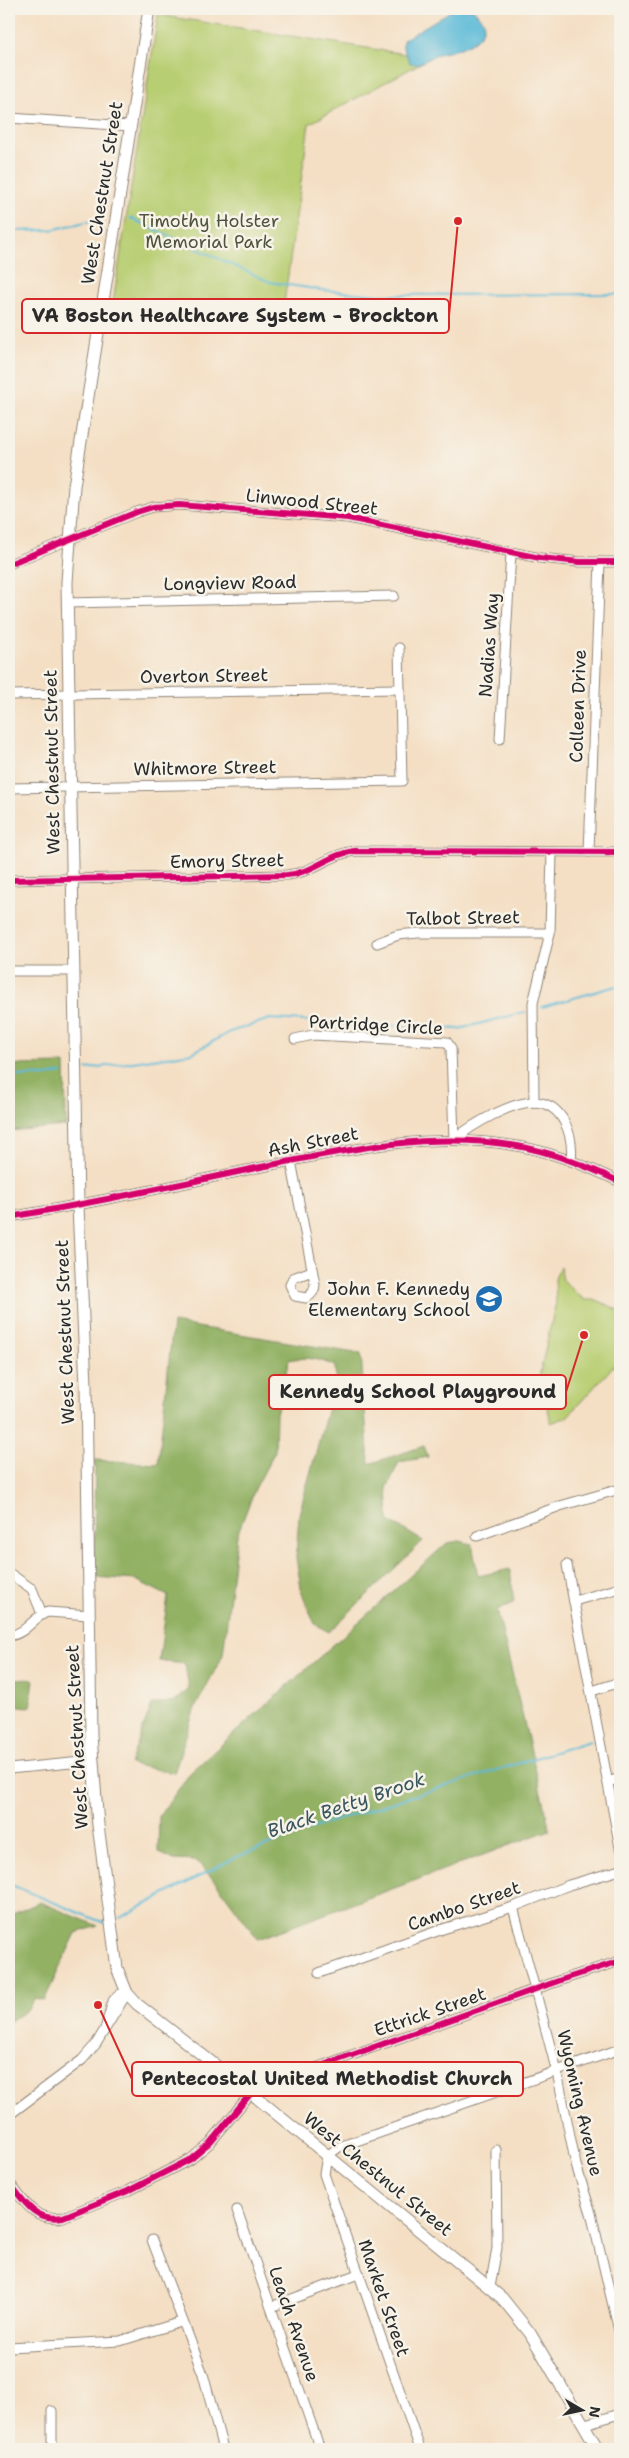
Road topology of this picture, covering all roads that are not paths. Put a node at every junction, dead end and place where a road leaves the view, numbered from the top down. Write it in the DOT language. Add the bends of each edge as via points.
graph roads {
  1 [pos="149,9"];
  2 [pos="9,118"];
  3 [pos="130,126"];
  4 [pos="69,541"];
  5 [pos="511,552"];
  6 [pos="600,562"];
  7 [pos="620,562"];
  8 [pos="9,564"];
  9 [pos="394,596"];
  10 [pos="67,602"];
  11 [pos="399,648"];
  12 [pos="400,688"];
  13 [pos="69,694"];
  14 [pos="9,695"];
  15 [pos="500,739"];
  16 [pos="70,787"];
  17 [pos="9,788"];
  18 [pos="552,852"];
  19 [pos="589,852"];
  20 [pos="620,852"];
  21 [pos="72,879"];
  22 [pos="9,880"];
  23 [pos="550,933"];
  24 [pos="377,942"];
  25 [pos="9,971"];
  26 [pos="74,971"];
  27 [pos="295,1039"];
  28 [pos="534,1102"];
  29 [pos="454,1140"];
  30 [pos="291,1161"];
  31 [pos="571,1161"];
  32 [pos="620,1182"];
  33 [pos="78,1206"];
  34 [pos="9,1217"];
  35 [pos="312,1271"];
  36 [pos="620,1488"];
  37 [pos="477,1536"];
  38 [pos="567,1565"];
  39 [pos="9,1573"];
  40 [pos="620,1588"];
  41 [pos="574,1601"];
  42 [pos="42,1614"];
  43 [pos="89,1615"];
  44 [pos="9,1636"];
  45 [pos="620,1682"];
  46 [pos="592,1691"];
  47 [pos="92,1761"];
  48 [pos="9,1769"];
  49 [pos="620,1778"];
  50 [pos="608,1782"];
  51 [pos="620,1848"];
  52 [pos="620,1870"];
  53 [pos="513,1907"];
  54 [pos="620,1961"];
  55 [pos="319,1973"];
  56 [pos="535,1991"];
  57 [pos="128,1993"];
  58 [pos="620,2049"];
  59 [pos="557,2072"];
  60 [pos="252,2093"];
  61 [pos="9,2115"];
  62 [pos="496,2150"];
  63 [pos="327,2156"];
  64 [pos="9,2182"];
  65 [pos="237,2210"];
  66 [pos="152,2240"];
  67 [pos="358,2274"];
  68 [pos="490,2287"];
  69 [pos="270,2307"];
  70 [pos="181,2322"];
  71 [pos="620,2335"];
  72 [pos="9,2347"];
  73 [pos="52,2411"];
  74 [pos="620,2414"];
  75 [pos="585,2424"];
  76 [pos="52,2449"];
  77 [pos="222,2449"];
  78 [pos="320,2449"];
  79 [pos="420,2449"];
  80 [pos="598,2449"];
  1 -- 3 [label="main road, West Chestnut Street"];
  2 -- 3 [label="street"];
  3 -- 4 [label="main road, West Chestnut Street" via="77,466"];
  4 -- 5 [label="street, Linwood Street" via="144,509 179,505 348,518"];
  4 -- 8 [label="street, Linwood Street"];
  4 -- 10 [label="main road, West Chestnut Street"];
  5 -- 6 [label="street, Linwood Street" via="549,560"];
  5 -- 15 [label="street, Nadias Way"];
  6 -- 7 [label="street, Linwood Street"];
  6 -- 19 [label="street, Colleen Drive"];
  9 -- 10 [label="street, Longview Road"];
  10 -- 13 [label="main road, West Chestnut Street"];
  11 -- 12 [label="street"];
  12 -- 13 [label="street, Overton Street"];
  12 -- 16 [label="street, Whitmore Street" via="402,781"];
  13 -- 14 [label="street, Overton Street"];
  13 -- 16 [label="main road, West Chestnut Street"];
  16 -- 17 [label="street, Whitmore Street"];
  16 -- 21 [label="main road, West Chestnut Street"];
  18 -- 19 [label="street, Emory Street"];
  18 -- 21 [label="street, Emory Street" via="354,850 336,854 314,868 294,875"];
  18 -- 23 [label="street"];
  19 -- 20 [label="street, Emory Street"];
  21 -- 22 [label="street, Emory Street"];
  21 -- 26 [label="main road, West Chestnut Street"];
  23 -- 24 [label="street, Talbot Street" via="418,932"];
  23 -- 28 [label="street" via="533,1002"];
  25 -- 26 [label="street"];
  26 -- 33 [label="main road, West Chestnut Street"];
  27 -- 29 [label="street, Partridge Circle" via="313,1035 447,1042 451,1048"];
  28 -- 29 [label="street" via="481,1120"];
  28 -- 31 [label="street" via="551,1107 562,1118 571,1137"];
  29 -- 30 [label="street, Ash Street" via="368,1147"];
  29 -- 31 [label="street, Ash Street" via="518,1146"];
  30 -- 33 [label="street, Ash Street"];
  30 -- 35 [label="street"];
  31 -- 32 [label="street, Ash Street"];
  33 -- 34 [label="street, Ash Street"];
  33 -- 43 [label="main road, West Chestnut Street" via="86,1394"];
  36 -- 37 [label="street"];
  38 -- 41 [label="street"];
  39 -- 42 [label="street" via="32,1589"];
  40 -- 41 [label="street"];
  41 -- 46 [label="street"];
  42 -- 43 [label="street"];
  42 -- 44 [label="street" via="24,1632"];
  43 -- 47 [label="main road, West Chestnut Street"];
  45 -- 46 [label="street"];
  46 -- 50 [label="street"];
  47 -- 48 [label="street"];
  47 -- 57 [label="main road, West Chestnut Street" via="114,1952"];
  49 -- 50 [label="street"];
  50 -- 51 [label="street"];
  52 -- 53 [label="street, Cambo Street"];
  53 -- 55 [label="street, Cambo Street"];
  53 -- 56 [label="street, Wyoming Avenue"];
  54 -- 56 [label="street, Ettrick Street"];
  56 -- 59 [label="street, Wyoming Avenue"];
  56 -- 60 [label="street, Ettrick Street"];
  57 -- 60 [label="main road, West Chestnut Street" via="137,2004"];
  57 -- 61 [label="street" via="89,2053"];
  58 -- 59 [label="street"];
  59 -- 63 [label="street" via="339,2147"];
  59 -- 71 [label="street, Wyoming Avenue" via="576,2165"];
  60 -- 63 [label="main road, West Chestnut Street"];
  60 -- 64 [label="street" via="210,2143 191,2159 128,2191 63,2217 54,2219 36,2214"];
  62 -- 68 [label="street" via="497,2248"];
  63 -- 67 [label="street, Market Street" via="324,2174"];
  63 -- 68 [label="main road, West Chestnut Street"];
  65 -- 69 [label="street, Leach Avenue"];
  66 -- 70 [label="street"];
  67 -- 69 [label="street"];
  67 -- 79 [label="street, Market Street"];
  68 -- 75 [label="main road, West Chestnut Street" via="522,2321"];
  69 -- 78 [label="street, Leach Avenue"];
  70 -- 72 [label="street" via="120,2341"];
  70 -- 77 [label="street" via="203,2374"];
  73 -- 76 [label="street"];
  74 -- 75 [label="street"];
  75 -- 80 [label="main road, West Chestnut Street"];
}
